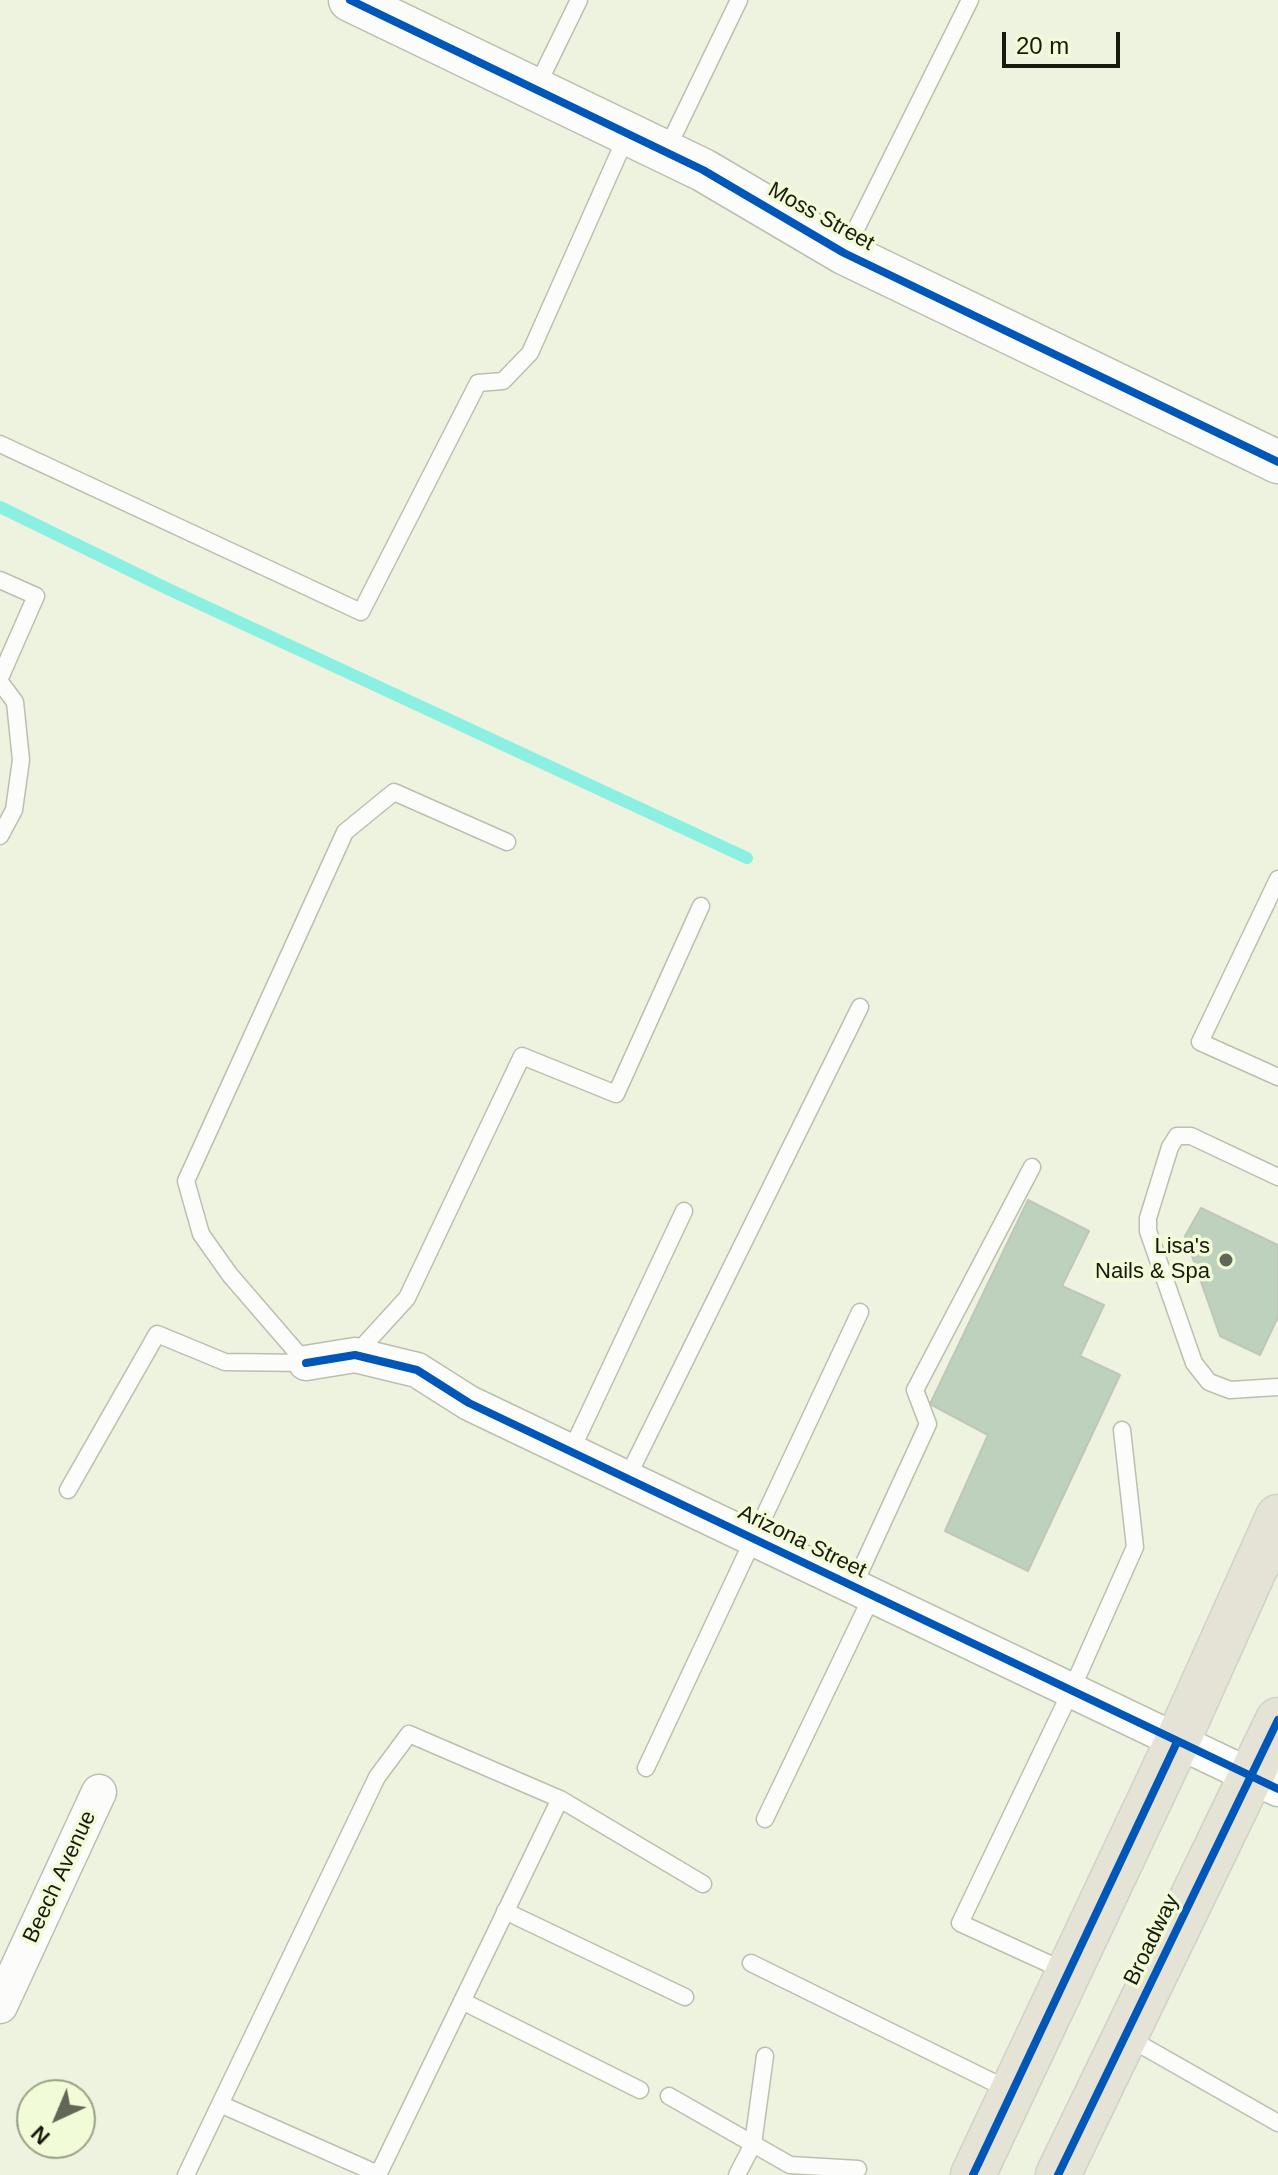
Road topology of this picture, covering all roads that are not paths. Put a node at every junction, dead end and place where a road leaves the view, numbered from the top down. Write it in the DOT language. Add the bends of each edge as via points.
graph roads {
  1 [pos="350,0"];
  2 [pos="579,0"];
  3 [pos="739,0"];
  4 [pos="970,0"];
  5 [pos="396,10"];
  6 [pos="535,90"];
  7 [pos="628,134"];
  8 [pos="665,152"];
  9 [pos="844,253"];
  10 [pos="0,444"];
  11 [pos="1278,462"];
  12 [pos="0,580"];
  13 [pos="0,680"];
  14 [pos="0,836"];
  15 [pos="507,842"];
  16 [pos="1278,879"];
  17 [pos="701,906"];
  18 [pos="860,1007"];
  19 [pos="1278,1077"];
  20 [pos="1032,1167"];
  21 [pos="1278,1177"];
  22 [pos="684,1211"];
  23 [pos="860,1312"];
  24 [pos="355,1355"];
  25 [pos="306,1363"];
  26 [pos="1278,1387"];
  27 [pos="1122,1430"];
  28 [pos="571,1451"];
  29 [pos="627,1478"];
  30 [pos="68,1490"];
  31 [pos="1278,1517"];
  32 [pos="755,1540"];
  33 [pos="862,1591"];
  34 [pos="1071,1691"];
  35 [pos="1278,1720"];
  36 [pos="1177,1742"];
  37 [pos="646,1768"];
  38 [pos="1264,1782"];
  39 [pos="99,1792"];
  40 [pos="560,1799"];
  41 [pos="765,1819"];
  42 [pos="703,1884"];
  43 [pos="505,1911"];
  44 [pos="751,1963"];
  45 [pos="1069,1973"];
  46 [pos="685,1997"];
  47 [pos="462,2001"];
  48 [pos="0,2006"];
  49 [pos="1125,2036"];
  50 [pos="765,2056"];
  51 [pos="640,2090"];
  52 [pos="1013,2092"];
  53 [pos="669,2096"];
  54 [pos="220,2104"];
  55 [pos="1278,2123"];
  56 [pos="753,2144"];
  57 [pos="861,2173"];
  58 [pos="378,2174"];
  59 [pos="186,2175"];
  60 [pos="737,2175"];
  61 [pos="973,2175"];
  62 [pos="1058,2175"];
  1 -- 5 [label="street, Moss Street"];
  2 -- 6 [label="lane"];
  3 -- 8 [label="lane"];
  4 -- 9 [label="lane"];
  5 -- 6 [label="street, Moss Street"];
  6 -- 7 [label="street, Moss Street"];
  7 -- 8 [label="street, Moss Street"];
  7 -- 10 [label="lane" via="530,353 503,381 478,383 361,612"];
  8 -- 9 [label="street, Moss Street"];
  9 -- 11 [label="street, Moss Street"];
  12 -- 13 [label="lane" via="36,596"];
  13 -- 14 [label="lane" via="15,702 21,760 14,810"];
  15 -- 25 [label="lane" via="394,792 345,832 186,1181 201,1234"];
  16 -- 19 [label="lane" via="1200,1042"];
  17 -- 24 [label="lane" via="616,1094 522,1056 407,1298"];
  18 -- 29 [label="lane"];
  20 -- 33 [label="lane" via="915,1390 928,1424"];
  21 -- 26 [label="lane" via="1191,1136 1177,1136 1148,1218 1153,1249 1194,1363 1209,1382 1230,1390"];
  22 -- 28 [label="lane"];
  23 -- 32 [label="lane"];
  24 -- 25 [label="street, Arizona Street"];
  24 -- 28 [label="street, Arizona Street" via="417,1370 469,1403"];
  25 -- 30 [label="lane" via="225,1362 157,1334"];
  27 -- 34 [label="lane" via="1135,1547"];
  28 -- 29 [label="street, Arizona Street"];
  29 -- 32 [label="street, Arizona Street"];
  31 -- 36 [label="main road"];
  32 -- 33 [label="street, Arizona Street"];
  32 -- 37 [label="lane"];
  33 -- 34 [label="street, Arizona Street"];
  33 -- 41 [label="lane"];
  34 -- 36 [label="street, Arizona Street"];
  34 -- 45 [label="lane" via="960,1923"];
  35 -- 38 [label="main road, Broadway"];
  36 -- 38 [label="street, Arizona Street"];
  36 -- 45 [label="main road"];
  38 -- 49 [label="main road, Broadway"];
  39 -- 48 [label="street, Beech Avenue"];
  40 -- 42 [label="lane"];
  40 -- 43 [label="lane"];
  40 -- 54 [label="lane" via="409,1734 377,1777"];
  43 -- 46 [label="lane"];
  43 -- 47 [label="lane"];
  44 -- 52 [label="lane"];
  45 -- 52 [label="main road"];
  47 -- 51 [label="lane"];
  47 -- 58 [label="lane"];
  49 -- 55 [label="lane"];
  49 -- 62 [label="main road, Broadway"];
  50 -- 56 [label="lane"];
  52 -- 61 [label="main road"];
  53 -- 56 [label="lane"];
  54 -- 58 [label="lane"];
  54 -- 59 [label="lane"];
  56 -- 57 [label="lane" via="790,2165"];
  56 -- 60 [label="lane"];
}
